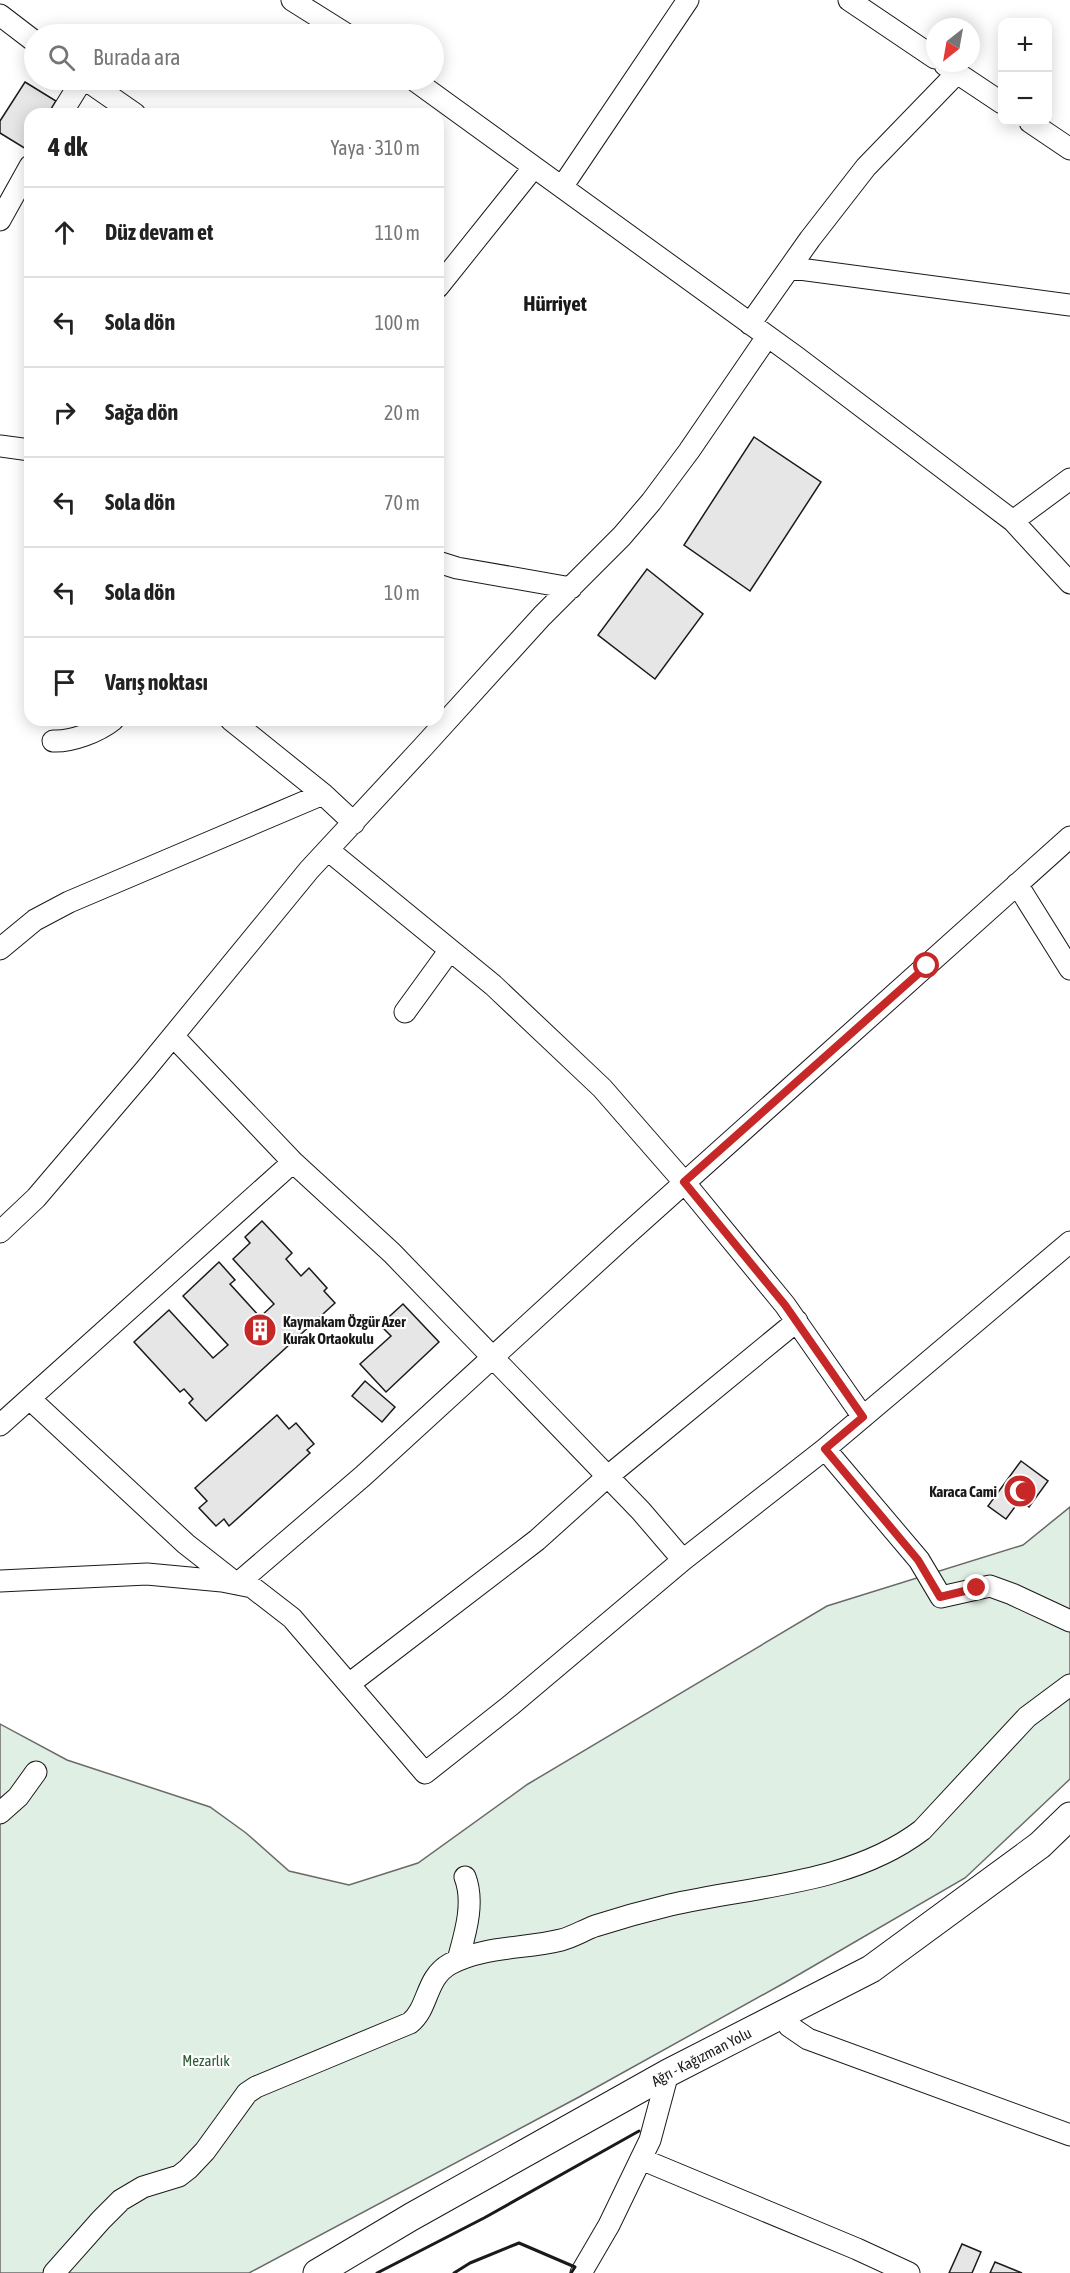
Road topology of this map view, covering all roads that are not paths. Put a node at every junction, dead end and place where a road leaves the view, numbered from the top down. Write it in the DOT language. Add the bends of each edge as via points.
graph roads {
  1 [pos="688,0"];
  2 [pos="849,0"];
  3 [pos="299,2"];
  4 [pos="0,15"];
  5 [pos="331,24"];
  6 [pos="24,33"];
  7 [pos="926,52"];
  8 [pos="947,72"];
  9 [pos="956,72"];
  10 [pos="75,90"];
  11 [pos="101,90"];
  12 [pos="428,90"];
  13 [pos="998,100"];
  14 [pos="65,108"];
  15 [pos="127,108"];
  16 [pos="1036,126"];
  17 [pos="1070,148"];
  18 [pos="534,167"];
  19 [pos="24,177"];
  20 [pos="562,187"];
  21 [pos="0,220"];
  22 [pos="792,268"];
  23 [pos="444,280"];
  24 [pos="1070,305"];
  25 [pos="750,324"];
  26 [pos="767,337"];
  27 [pos="0,446"];
  28 [pos="24,449"];
  29 [pos="1070,479"];
  30 [pos="1013,521"];
  31 [pos="444,564"];
  32 [pos="1070,583"];
  33 [pos="572,588"];
  34 [pos="444,723"];
  35 [pos="105,726"];
  36 [pos="238,726"];
  37 [pos="442,726"];
  38 [pos="53,741"];
  39 [pos="323,794"];
  40 [pos="354,823"];
  41 [pos="1070,837"];
  42 [pos="328,850"];
  43 [pos="1017,884"];
  44 [pos="0,949"];
  45 [pos="450,950"];
  46 [pos="1070,969"];
  47 [pos="405,1011"];
  48 [pos="173,1036"];
  49 [pos="292,1162"];
  50 [pos="684,1182"];
  51 [pos="0,1232"];
  52 [pos="1070,1242"];
  53 [pos="797,1321"];
  54 [pos="493,1357"];
  55 [pos="30,1399"];
  56 [pos="863,1417"];
  57 [pos="0,1425"];
  58 [pos="825,1449"];
  59 [pos="607,1477"];
  60 [pos="684,1560"];
  61 [pos="0,1581"];
  62 [pos="237,1584"];
  63 [pos="1070,1621"];
  64 [pos="349,1684"];
  65 [pos="1070,1685"];
  66 [pos="36,1772"];
  67 [pos="0,1813"];
  68 [pos="1070,1816"];
  69 [pos="465,1877"];
  70 [pos="458,1960"];
  71 [pos="782,2014"];
  72 [pos="668,2073"];
  73 [pos="1070,2135"];
  74 [pos="640,2159"];
  75 [pos="54,2273"];
  76 [pos="317,2273"];
  77 [pos="581,2273"];
  78 [pos="909,2273"];
  1 -- 20 [label="street"];
  2 -- 7 [label="street"];
  3 -- 5 [label="street"];
  4 -- 6 [label="street"];
  8 -- 22 [label="street" via="866,167"];
  9 -- 13 [label="street"];
  10 -- 14 [label="street"];
  11 -- 15 [label="street"];
  12 -- 18 [label="street"];
  16 -- 17 [label="street"];
  18 -- 20 [label="street"];
  18 -- 23 [label="street"];
  19 -- 21 [label="street"];
  20 -- 25 [label="street"];
  22 -- 24 [label="street"];
  22 -- 25 [label="street"];
  25 -- 26 [label="street"];
  26 -- 30 [label="street"];
  26 -- 33 [label="street" via="651,502"];
  27 -- 28 [label="street"];
  29 -- 30 [label="street"];
  30 -- 32 [label="street"];
  31 -- 33 [label="street"];
  33 -- 34 [label="street" via="542,615"];
  35 -- 38 [label="street" via="63,742"];
  36 -- 39 [label="street"];
  37 -- 40 [label="street"];
  39 -- 40 [label="street"];
  39 -- 44 [label="street" via="69,902 35,920"];
  40 -- 42 [label="street"];
  41 -- 43 [label="street"];
  42 -- 45 [label="street"];
  42 -- 48 [label="street"];
  43 -- 46 [label="street"];
  43 -- 50 [label="street"];
  45 -- 47 [label="street"];
  45 -- 50 [label="street" via="602,1088"];
  48 -- 49 [label="street"];
  48 -- 51 [label="street" via="36,1198"];
  49 -- 54 [label="street" via="392,1253"];
  49 -- 55 [label="street"];
  50 -- 53 [label="street"];
  50 -- 54 [label="street"];
  52 -- 56 [label="street"];
  53 -- 56 [label="street"];
  53 -- 59 [label="street"];
  54 -- 59 [label="street"];
  54 -- 62 [label="street"];
  55 -- 57 [label="street"];
  55 -- 62 [label="street" via="186,1544"];
  56 -- 58 [label="street"];
  58 -- 60 [label="street"];
  58 -- 63 [label="street" via="918,1560 940,1597 990,1586"];
  59 -- 60 [label="street"];
  59 -- 64 [label="street" via="537,1540"];
  60 -- 64 [label="street" via="425,1773"];
  61 -- 62 [label="street" via="147,1574"];
  62 -- 64 [label="street" via="252,1587 292,1618"];
  65 -- 70 [label="street" via="1027,1717 922,1830 880,1856 822,1875 670,1905 561,1940"];
  66 -- 67 [label="street"];
  68 -- 71 [label="main road, Ağrı - Kağızman Yolu" via="1040,1845 871,1969"];
  69 -- 70 [label="street" via="469,1897 467,1926"];
  70 -- 75 [label="street" via="430,1985 419,2014 410,2023 248,2093 188,2169 122,2200"];
  71 -- 72 [label="main road, Ağrı - Kağızman Yolu"];
  71 -- 73 [label="street" via="789,2026 808,2039"];
  72 -- 74 [label="street" via="650,2140"];
  72 -- 76 [label="main road, Ağrı - Kağızman Yolu"];
  74 -- 77 [label="street"];
  74 -- 78 [label="street"];
}
